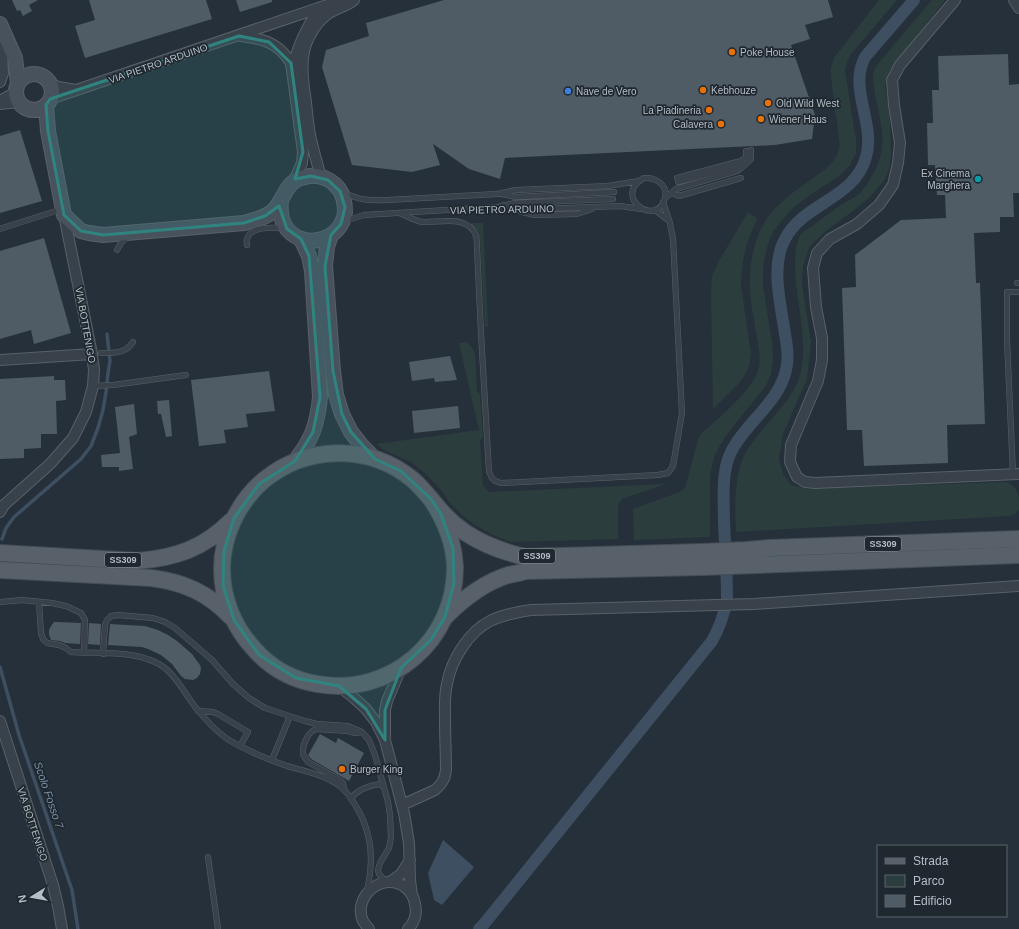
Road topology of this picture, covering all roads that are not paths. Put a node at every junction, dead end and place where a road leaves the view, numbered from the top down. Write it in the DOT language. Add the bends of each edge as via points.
graph roads {
  1 [pos="342,0"];
  2 [pos="354,0"];
  3 [pos="955,0"];
  4 [pos="1014,0"];
  5 [pos="321,7"];
  6 [pos="1019,8"];
  7 [pos="0,24"];
  8 [pos="239,36"];
  9 [pos="0,41"];
  10 [pos="6,58"];
  11 [pos="292,71"];
  12 [pos="33,74"];
  13 [pos="0,82"];
  14 [pos="49,83"];
  15 [pos="78,90"];
  16 [pos="21,97"];
  17 [pos="48,102"];
  18 [pos="0,103"];
  19 [pos="48,131"];
  20 [pos="746,164"];
  21 [pos="321,177"];
  22 [pos="741,178"];
  23 [pos="294,181"];
  24 [pos="639,181"];
  25 [pos="340,191"];
  26 [pos="672,192"];
  27 [pos="614,193"];
  28 [pos="497,194"];
  29 [pos="614,199"];
  30 [pos="281,200"];
  31 [pos="664,200"];
  32 [pos="496,207"];
  33 [pos="641,209"];
  34 [pos="655,210"];
  35 [pos="63,212"];
  36 [pos="399,213"];
  37 [pos="668,220"];
  38 [pos="341,224"];
  39 [pos="0,229"];
  40 [pos="287,229"];
  41 [pos="132,233"];
  42 [pos="331,235"];
  43 [pos="301,239"];
  44 [pos="247,245"];
  45 [pos="117,250"];
  46 [pos="1019,292"];
  47 [pos="133,342"];
  48 [pos="97,354"];
  49 [pos="0,360"];
  50 [pos="186,375"];
  51 [pos="97,386"];
  52 [pos="375,459"];
  53 [pos="295,461"];
  54 [pos="1016,475"];
  55 [pos="431,499"];
  56 [pos="0,512"];
  57 [pos="234,518"];
  58 [pos="1019,539"];
  59 [pos="0,553"];
  60 [pos="1019,555"];
  61 [pos="748,558"];
  62 [pos="702,560"];
  63 [pos="0,570"];
  64 [pos="1019,586"];
  65 [pos="0,602"];
  66 [pos="39,602"];
  67 [pos="445,617"];
  68 [pos="234,620"];
  69 [pos="84,653"];
  70 [pos="103,654"];
  71 [pos="401,668"];
  72 [pos="339,686"];
  73 [pos="198,711"];
  74 [pos="290,716"];
  75 [pos="0,721"];
  76 [pos="362,732"];
  77 [pos="385,740"];
  78 [pos="240,746"];
  79 [pos="272,760"];
  80 [pos="384,788"];
  81 [pos="344,791"];
  82 [pos="351,799"];
  83 [pos="402,805"];
  84 [pos="208,857"];
  85 [pos="410,860"];
  86 [pos="388,882"];
  87 [pos="366,894"];
  88 [pos="412,895"];
  89 [pos="365,926"];
  90 [pos="62,929"];
  91 [pos="218,929"];
  92 [pos="408,929"];
  1 -- 5 [label="street, VIA PIETRO ARDUINO"];
  2 -- 21 [label="street" via="323,17 313,30 304,54 303,84 310,135"];
  3 -- 54 [label="street" via="900,65 892,80 900,143 893,185 879,206 857,224 830,239 817,253 812,268 822,338 822,360 818,381 790,445 790,462 797,477 805,482 815,483"];
  4 -- 6 [label="street"];
  5 -- 8 [label="street, VIA PIETRO ARDUINO"];
  5 -- 11 [label="street, VIA PIETRO ARDUINO" via="302,38"];
  7 -- 10 [label="street"];
  8 -- 11 [label="street, VIA PIETRO ARDUINO" via="269,42 287,57"];
  8 -- 15 [label="street, VIA PIETRO ARDUINO"];
  9 -- 10 [label="street"];
  10 -- 12 [label="street"];
  10 -- 13 [label="street"];
  10 -- 16 [label="street"];
  11 -- 23 [label="street, VIA PIETRO ARDUINO" via="303,152 302,163"];
  12 -- 14 [label="street" via="42,76"];
  12 -- 16 [label="street" via="22,78"];
  14 -- 15 [label="street, VIA PIETRO ARDUINO"];
  14 -- 17 [label="street" via="51,94"];
  15 -- 17 [label="street, VIA PIETRO ARDUINO"];
  16 -- 17 [label="street" via="36,110"];
  16 -- 18 [label="street"];
  16 -- 19 [label="street, VIA BOTTENIGO" via="38,115"];
  17 -- 19 [label="street, VIA BOTTENIGO"];
  19 -- 35 [label="street, VIA BOTTENIGO"];
  20 -- 20 [label="lane" via="751,159 748,150 741,161 677,180"];
  20 -- 26 [label="lane" via="737,170"];
  21 -- 23 [label="street" via="302,177"];
  21 -- 25 [label="street" via="335,184"];
  22 -- 26 [label="lane" via="679,196"];
  23 -- 30 [label="street"];
  24 -- 28 [label="lane, VIA PIETRO ARDUINO" via="608,186 516,190"];
  24 -- 31 [label="lane" via="650,178 660,182 664,187"];
  24 -- 33 [label="lane" via="632,196"];
  25 -- 28 [label="lane, VIA PIETRO ARDUINO" via="370,201"];
  25 -- 38 [label="street" via="345,207"];
  26 -- 31 [label="lane"];
  27 -- 28 [label="lane" via="516,197"];
  29 -- 32 [label="lane"];
  30 -- 40 [label="street" via="282,220"];
  30 -- 41 [label="street" via="274,210 265,216 244,223"];
  31 -- 34 [label="lane"];
  31 -- 37 [label="lane"];
  32 -- 33 [label="lane, VIA PIETRO ARDUINO" via="514,210 601,207"];
  32 -- 36 [label="lane, VIA PIETRO ARDUINO"];
  33 -- 34 [label="lane"];
  34 -- 37 [label="lane"];
  35 -- 39 [label="lane"];
  35 -- 41 [label="street" via="81,231 103,235"];
  35 -- 48 [label="street, VIA BOTTENIGO"];
  36 -- 37 [label="lane" via="422,222 458,221 472,228 476,235 489,472 498,482 658,475 668,473 673,466 682,413 672,239"];
  36 -- 38 [label="lane, VIA PIETRO ARDUINO" via="364,215"];
  38 -- 42 [label="street"];
  40 -- 43 [label="street"];
  40 -- 44 [label="lane" via="268,227 251,232 247,238"];
  41 -- 45 [label="lane"];
  42 -- 43 [label="street" via="321,240"];
  42 -- 52 [label="street" via="325,266 336,395 351,432"];
  43 -- 53 [label="street" via="309,256 312,271 320,397 313,432"];
  46 -- 54 [label="lane" via="1007,292 1007,340"];
  47 -- 48 [label="lane" via="124,351"];
  48 -- 49 [label="street"];
  48 -- 51 [label="street, VIA BOTTENIGO" via="94,370"];
  50 -- 51 [label="lane"];
  51 -- 56 [label="street, VIA BOTTENIGO" via="73,438 50,464 4,505"];
  52 -- 53 [label="main road, SS309" via="349,453 335,453"];
  52 -- 55 [label="main road, SS309" via="406,475"];
  53 -- 57 [label="main road, SS309" via="259,484 249,494"];
  55 -- 62 [label="main road, SS309" via="466,533 494,548 525,557"];
  55 -- 67 [label="main road, SS309" via="441,514 454,554 454,583"];
  57 -- 59 [label="main road, SS309" via="223,529 197,546 153,560"];
  57 -- 68 [label="main road, SS309" via="228,534 222,569 223,586"];
  58 -- 61 [label="main road, SS309" via="769,548"];
  60 -- 61 [label="main road, SS309"];
  61 -- 62 [label="main road, SS309"];
  62 -- 67 [label="main road, SS309" via="526,571 490,582 473,592"];
  63 -- 68 [label="main road, SS309" via="165,580 202,594"];
  64 -- 83 [label="street" via="796,602 531,610 490,621 464,644 449,676 445,701 446,770 443,782 435,790"];
  65 -- 66 [label="lane"];
  66 -- 69 [label="lane" via="42,637 49,643 71,652"];
  66 -- 69 [label="lane" via="66,606 84,616"];
  67 -- 71 [label="main road, SS309" via="422,651"];
  68 -- 72 [label="main road, SS309" via="249,644 275,667 310,683"];
  69 -- 70 [label="lane"];
  70 -- 73 [label="lane" via="130,655 155,662 179,682"];
  70 -- 74 [label="lane" via="104,625 111,616 154,618 175,628 212,660 249,698 265,708"];
  71 -- 72 [label="main road, SS309" via="371,682"];
  71 -- 77 [label="street" via="385,710"];
  72 -- 77 [label="street" via="366,709"];
  73 -- 78 [label="lane" via="227,738"];
  73 -- 78 [label="lane" via="213,712 248,732"];
  74 -- 76 [label="lane" via="317,724 348,726"];
  74 -- 79 [label="lane"];
  75 -- 90 [label="street, VIA BOTTENIGO" via="53,885"];
  76 -- 80 [label="lane" via="369,740 375,755"];
  76 -- 81 [label="lane" via="316,729 312,730 305,743 305,759 340,780"];
  77 -- 83 [label="street"];
  78 -- 79 [label="lane"];
  79 -- 81 [label="lane" via="316,774 342,787"];
  80 -- 82 [label="lane" via="380,784 375,784 356,793"];
  80 -- 86 [label="lane" via="392,837 378,870"];
  81 -- 82 [label="lane"];
  82 -- 87 [label="lane" via="368,832 372,858"];
  83 -- 85 [label="street"];
  84 -- 91 [label="lane"];
  85 -- 86 [label="street" via="401,874"];
  85 -- 88 [label="street"];
  86 -- 87 [label="street" via="378,884"];
  86 -- 88 [label="street" via="403,886"];
  87 -- 89 [label="street" via="361,913"];
  88 -- 92 [label="street" via="415,901 415,919"];
}
